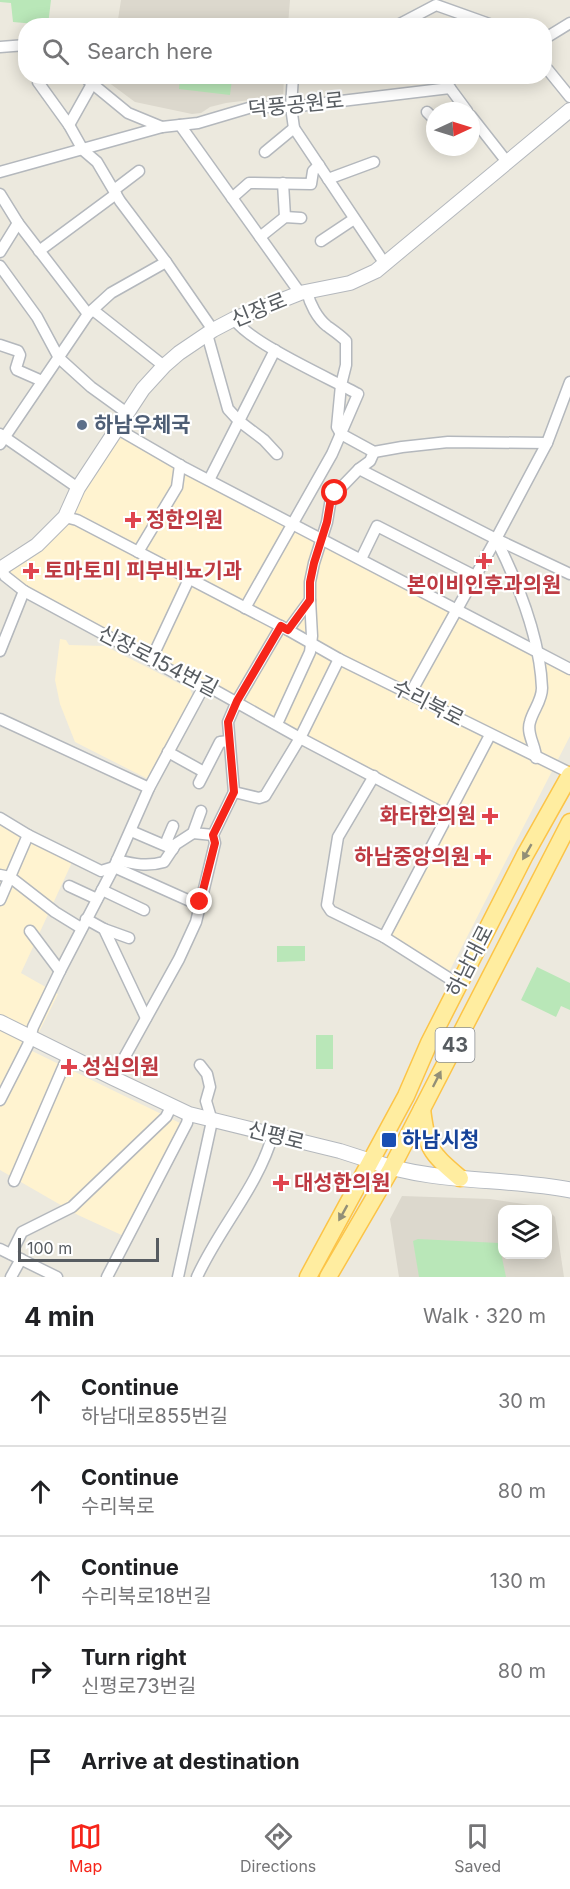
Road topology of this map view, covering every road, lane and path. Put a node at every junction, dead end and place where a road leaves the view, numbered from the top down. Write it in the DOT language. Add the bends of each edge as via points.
graph roads {
  1 [pos="413,18"];
  2 [pos="473,18"];
  3 [pos="570,22"];
  4 [pos="552,34"];
  5 [pos="18,46"];
  6 [pos="0,47"];
  7 [pos="552,75"];
  8 [pos="40,84"];
  9 [pos="85,84"];
  10 [pos="92,84"];
  11 [pos="292,84"];
  12 [pos="447,84"];
  13 [pos="450,88"];
  14 [pos="570,97"];
  15 [pos="459,102"];
  16 [pos="291,107"];
  17 [pos="570,110"];
  18 [pos="69,125"];
  19 [pos="180,125"];
  20 [pos="162,127"];
  21 [pos="294,128"];
  22 [pos="480,129"];
  23 [pos="83,150"];
  24 [pos="265,152"];
  25 [pos="374,162"];
  26 [pos="507,162"];
  27 [pos="319,165"];
  28 [pos="138,171"];
  29 [pos="0,172"];
  30 [pos="328,179"];
  31 [pos="283,183"];
  32 [pos="115,192"];
  33 [pos="0,194"];
  34 [pos="231,198"];
  35 [pos="285,217"];
  36 [pos="302,218"];
  37 [pos="354,219"];
  38 [pos="18,223"];
  39 [pos="260,237"];
  40 [pos="321,241"];
  41 [pos="39,251"];
  42 [pos="0,252"];
  43 [pos="166,262"];
  44 [pos="385,264"];
  45 [pos="0,266"];
  46 [pos="303,293"];
  47 [pos="90,312"];
  48 [pos="234,319"];
  49 [pos="210,332"];
  50 [pos="0,345"];
  51 [pos="275,350"];
  52 [pos="59,358"];
  53 [pos="164,366"];
  54 [pos="42,381"];
  55 [pos="570,382"];
  56 [pos="341,384"];
  57 [pos="127,413"];
  58 [pos="239,421"];
  59 [pos="116,428"];
  60 [pos="341,434"];
  61 [pos="1,438"];
  62 [pos="547,443"];
  63 [pos="374,452"];
  64 [pos="277,454"];
  65 [pos="180,465"];
  66 [pos="359,469"];
  67 [pos="208,480"];
  68 [pos="78,488"];
  69 [pos="65,517"];
  70 [pos="292,524"];
  71 [pos="320,538"];
  72 [pos="496,539"];
  73 [pos="138,552"];
  74 [pos="361,559"];
  75 [pos="0,569"];
  76 [pos="570,574"];
  77 [pos="475,576"];
  78 [pos="189,579"];
  79 [pos="24,591"];
  80 [pos="310,600"];
  81 [pos="245,608"];
  82 [pos="457,609"];
  83 [pos="285,628"];
  84 [pos="310,644"];
  85 [pos="0,651"];
  86 [pos="537,651"];
  87 [pos="339,659"];
  88 [pos="151,660"];
  89 [pos="570,669"];
  90 [pos="203,688"];
  91 [pos="410,694"];
  92 [pos="237,701"];
  93 [pos="0,719"];
  94 [pos="277,724"];
  95 [pos="490,735"];
  96 [pos="300,738"];
  97 [pos="229,741"];
  98 [pos="168,752"];
  99 [pos="536,758"];
  100 [pos="204,772"];
  101 [pos="570,774"];
  102 [pos="374,776"];
  103 [pos="199,783"];
  104 [pos="149,788"];
  105 [pos="234,792"];
  106 [pos="201,812"];
  107 [pos="448,816"];
  108 [pos="0,818"];
  109 [pos="570,822"];
  110 [pos="173,826"];
  111 [pos="131,831"];
  112 [pos="193,833"];
  113 [pos="28,835"];
  114 [pos="213,835"];
  115 [pos="172,849"];
  116 [pos="116,864"];
  117 [pos="5,876"];
  118 [pos="69,886"];
  119 [pos="100,894"];
  120 [pos="0,900"];
  121 [pos="200,902"];
  122 [pos="144,910"];
  123 [pos="83,924"];
  124 [pos="104,929"];
  125 [pos="30,931"];
  126 [pos="384,937"];
  127 [pos="129,938"];
  128 [pos="60,971"];
  129 [pos="458,984"];
  130 [pos="146,1018"];
  131 [pos="0,1022"];
  132 [pos="29,1036"];
  133 [pos="68,1056"];
  134 [pos="200,1065"];
  135 [pos="112,1078"];
  136 [pos="0,1100"];
  137 [pos="172,1106"];
  138 [pos="422,1109"];
  139 [pos="189,1114"];
  140 [pos="212,1120"];
  141 [pos="273,1134"];
  142 [pos="371,1161"];
  143 [pos="391,1168"];
  144 [pos="460,1178"];
  145 [pos="14,1181"];
  146 [pos="570,1191"];
  147 [pos="0,1249"];
  148 [pos="16,1257"];
  149 [pos="202,1274"];
  150 [pos="11,1277"];
  151 [pos="57,1277"];
  152 [pos="107,1277"];
  153 [pos="178,1277"];
  154 [pos="308,1277"];
  155 [pos="328,1277"];
  1 -- 2 [label="street" via="436,5"];
  3 -- 4 [label="street"];
  5 -- 6 [label="street"];
  7 -- 14 [label="street"];
  8 -- 18 [label="street"];
  9 -- 18 [label="street, 덕풍공원로"];
  10 -- 20 [label="street, 덕풍공원로" via="128,113"];
  11 -- 16 [label="street"];
  12 -- 13 [label="street"];
  13 -- 15 [label="street"];
  13 -- 16 [label="street, 덕풍공원로"];
  16 -- 19 [label="street, 덕풍공원로" via="252,107"];
  16 -- 21 [label="street"];
  17 -- 26 [label="street, 신장로"];
  18 -- 23 [label="street"];
  19 -- 20 [label="street, 덕풍공원로"];
  19 -- 34 [label="street"];
  20 -- 23 [label="street"];
  21 -- 24 [label="street"];
  21 -- 27 [label="street"];
  22 -- 26 [label="street"];
  23 -- 29 [label="street"];
  23 -- 32 [label="street" via="97,162"];
  25 -- 30 [label="street"];
  26 -- 44 [label="street, 신장로"];
  27 -- 30 [label="street"];
  27 -- 31 [label="street" via="313,171 311,184"];
  28 -- 32 [label="street"];
  30 -- 37 [label="street"];
  31 -- 34 [label="street" via="249,183"];
  31 -- 35 [label="street"];
  32 -- 41 [label="street"];
  32 -- 43 [label="street"];
  33 -- 38 [label="street"];
  34 -- 39 [label="street"];
  35 -- 36 [label="street"];
  35 -- 39 [label="street"];
  37 -- 40 [label="street"];
  37 -- 44 [label="street"];
  38 -- 41 [label="street"];
  38 -- 42 [label="street"];
  39 -- 46 [label="street"];
  41 -- 47 [label="street"];
  43 -- 47 [label="street" via="111,293"];
  43 -- 49 [label="street"];
  44 -- 46 [label="street, 신장로" via="350,283"];
  45 -- 52 [label="street"];
  46 -- 48 [label="street, 신장로"];
  46 -- 56 [label="street" via="326,326 346,341"];
  47 -- 52 [label="street"];
  47 -- 53 [label="street"];
  48 -- 49 [label="street, 신장로"];
  48 -- 51 [label="street" via="239,327"];
  49 -- 53 [label="street, 신장로"];
  49 -- 58 [label="street" via="228,410"];
  50 -- 54 [label="street" via="18,351 17,370"];
  51 -- 56 [label="street"];
  51 -- 58 [label="street"];
  52 -- 54 [label="street"];
  52 -- 57 [label="street"];
  53 -- 57 [label="street, 신장로"];
  54 -- 61 [label="street"];
  55 -- 62 [label="street"];
  56 -- 60 [label="street" via="337,427"];
  56 -- 60 [label="street" via="358,394"];
  57 -- 59 [label="street, 신장로"];
  58 -- 64 [label="street"];
  58 -- 67 [label="street"];
  59 -- 65 [label="street"];
  59 -- 68 [label="street, 신장로"];
  60 -- 63 [label="street"];
  60 -- 70 [label="street"];
  61 -- 68 [label="street"];
  62 -- 63 [label="street" via="448,442"];
  62 -- 72 [label="street"];
  63 -- 66 [label="street"];
  65 -- 67 [label="street"];
  65 -- 73 [label="street" via="177,487"];
  66 -- 71 [label="street" via="331,498"];
  66 -- 72 [label="street"];
  67 -- 70 [label="street"];
  68 -- 69 [label="street, 신장로"];
  69 -- 73 [label="street, 수리북로"];
  69 -- 75 [label="street, 신장로" via="37,545"];
  70 -- 71 [label="street"];
  70 -- 81 [label="street"];
  71 -- 74 [label="street"];
  71 -- 80 [label="street"];
  72 -- 76 [label="street"];
  72 -- 77 [label="street"];
  72 -- 86 [label="street" via="514,576"];
  73 -- 78 [label="street, 수리북로"];
  74 -- 77 [label="street" via="377,526"];
  74 -- 82 [label="street"];
  75 -- 79 [label="street, 신장로154번길"];
  77 -- 82 [label="street"];
  78 -- 81 [label="street, 수리북로"];
  78 -- 88 [label="street"];
  79 -- 85 [label="street"];
  79 -- 88 [label="street, 신장로154번길"];
  80 -- 83 [label="street"];
  80 -- 84 [label="street"];
  81 -- 83 [label="street, 수리북로"];
  82 -- 86 [label="street"];
  82 -- 91 [label="street"];
  83 -- 84 [label="street, 수리북로"];
  83 -- 92 [label="street"];
  84 -- 87 [label="street, 수리북로"];
  84 -- 94 [label="street" via="310,652"];
  86 -- 89 [label="street"];
  86 -- 99 [label="street" via="542,696 529,727"];
  87 -- 91 [label="street, 수리북로"];
  87 -- 96 [label="street"];
  88 -- 90 [label="street, 신장로154번길"];
  90 -- 92 [label="street, 신장로154번길" via="209,687"];
  90 -- 98 [label="street"];
  91 -- 95 [label="street, 수리북로"];
  92 -- 94 [label="street, 신장로154번길"];
  92 -- 97 [label="street" via="228,722"];
  93 -- 104 [label="street"];
  94 -- 96 [label="street, 신장로154번길"];
  95 -- 99 [label="street, 수리북로"];
  95 -- 107 [label="street"];
  96 -- 102 [label="street, 신장로154번길"];
  96 -- 105 [label="street" via="265,796"];
  97 -- 100 [label="street" via="220,742"];
  97 -- 105 [label="street"];
  98 -- 100 [label="street"];
  98 -- 104 [label="street"];
  99 -- 101 [label="street, 수리북로"];
  100 -- 103 [label="street"];
  101 -- 129 [label="main road, 하남대로 / 43, one-way"];
  102 -- 107 [label="street, 신장로154번길"];
  102 -- 126 [label="street" via="338,837 327,905 331,911"];
  104 -- 111 [label="street"];
  105 -- 114 [label="street"];
  106 -- 112 [label="street"];
  107 -- 126 [label="street"];
  108 -- 113 [label="street"];
  138 -- 109 [label="main road, 하남대로 / 43, one-way"];
  110 -- 115 [label="street" via="167,840"];
  111 -- 115 [label="street"];
  111 -- 116 [label="street"];
  112 -- 114 [label="street"];
  112 -- 115 [label="street"];
  113 -- 116 [label="street" via="101,871"];
  113 -- 117 [label="street"];
  114 -- 121 [label="street" via="215,843"];
  115 -- 116 [label="street" via="164,862 154,865"];
  116 -- 119 [label="street"];
  116 -- 121 [label="street" via="190,902"];
  117 -- 120 [label="street"];
  117 -- 123 [label="street" via="56,912"];
  118 -- 119 [label="street"];
  119 -- 122 [label="street"];
  119 -- 123 [label="street"];
  121 -- 130 [label="street" via="196,922 179,959"];
  123 -- 124 [label="street"];
  123 -- 128 [label="street"];
  124 -- 127 [label="street"];
  124 -- 130 [label="street"];
  125 -- 128 [label="street"];
  126 -- 129 [label="street"];
  128 -- 132 [label="street"];
  129 -- 142 [label="main road, 하남대로 / 43"];
  130 -- 135 [label="street"];
  131 -- 132 [label="street, 신평로"];
  132 -- 133 [label="street, 신평로"];
  132 -- 136 [label="street"];
  133 -- 135 [label="street, 신평로"];
  133 -- 145 [label="street"];
  134 -- 140 [label="street" via="210,1087 206,1101"];
  135 -- 137 [label="street, 신평로"];
  137 -- 139 [label="street, 신평로"];
  137 -- 148 [label="street" via="166,1118 72,1207 22,1232"];
  138 -- 143 [label="main road, 하남대로 / 43"];
  138 -- 144 [label="main road" via="430,1147"];
  139 -- 140 [label="street, 신평로"];
  139 -- 152 [label="street" via="188,1123"];
  140 -- 141 [label="street, 신평로"];
  140 -- 153 [label="street"];
  141 -- 142 [label="street, 신평로"];
  141 -- 149 [label="street" via="244,1198"];
  142 -- 143 [label="main road, 신평로"];
  142 -- 154 [label="main road, 하남대로 / 43, one-way"];
  143 -- 144 [label="main road, 신평로"];
  143 -- 155 [label="main road, 하남대로 / 43"];
  144 -- 146 [label="main road, 신평로"];
  147 -- 148 [label="street"];
  148 -- 150 [label="street"];
  148 -- 151 [label="street"];
}
